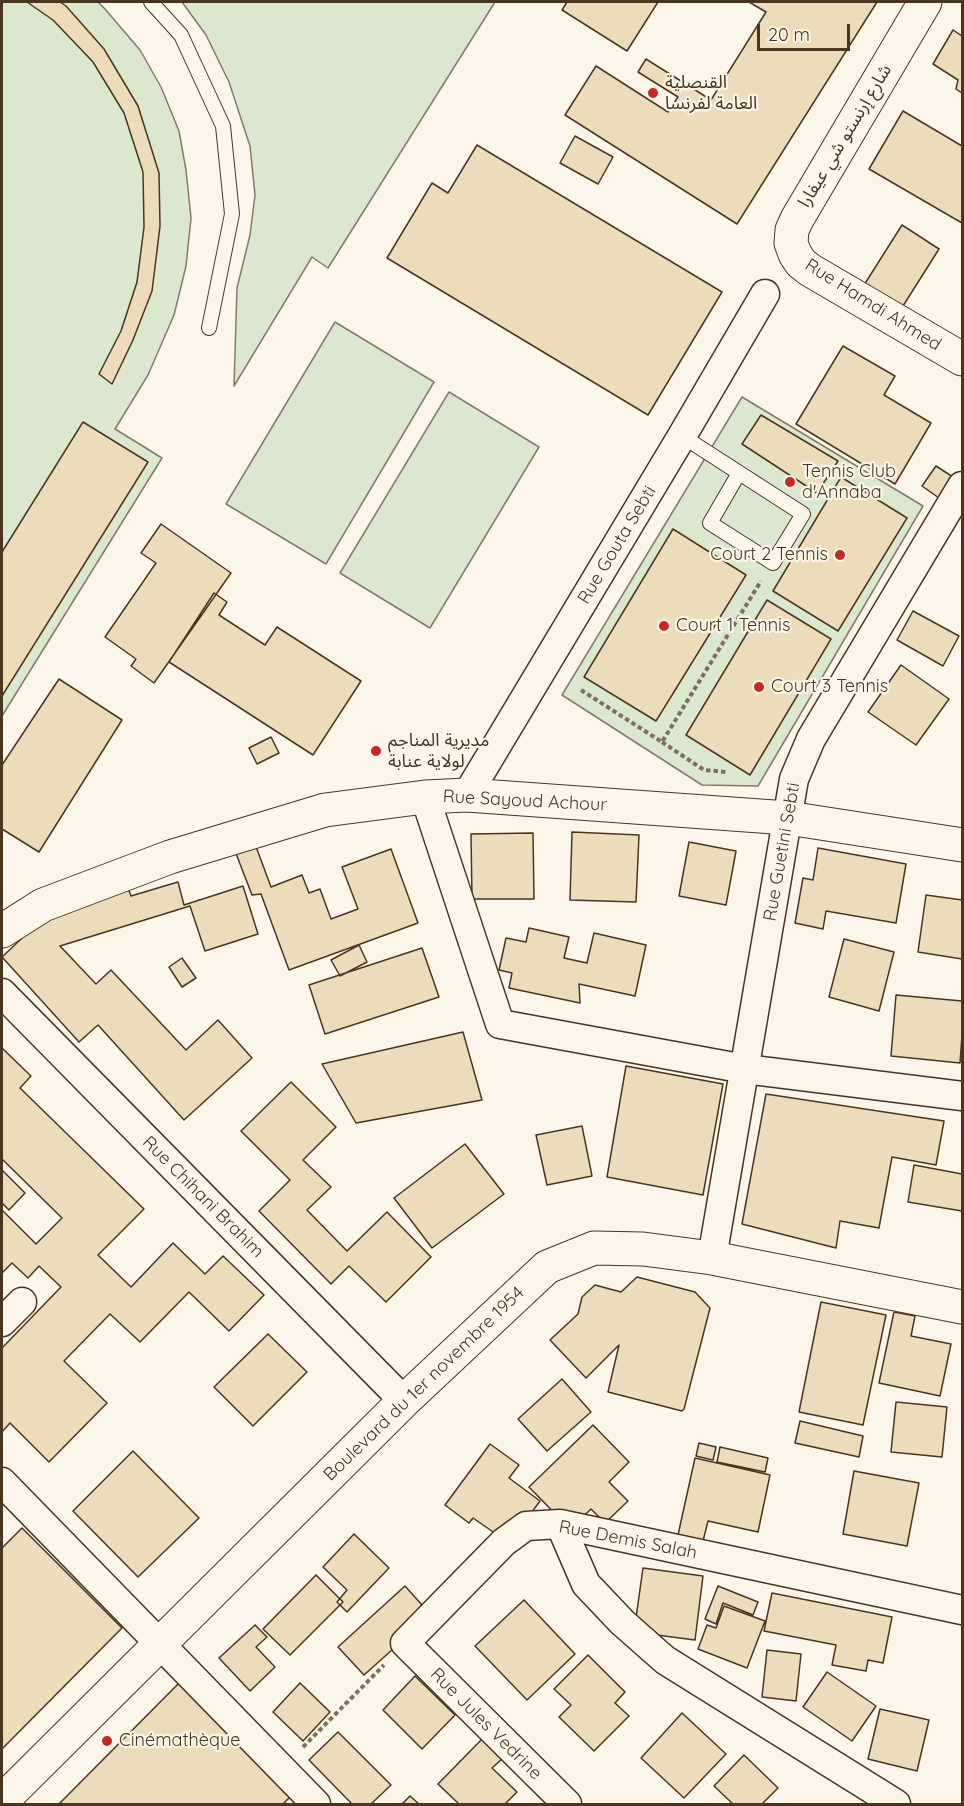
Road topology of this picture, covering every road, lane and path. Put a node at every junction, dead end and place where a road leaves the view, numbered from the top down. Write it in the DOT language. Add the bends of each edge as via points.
graph roads {
  1 [pos="152,2"];
  2 [pos="926,2"];
  3 [pos="791,243"];
  4 [pos="765,294"];
  5 [pos="208,328"];
  6 [pos="963,359"];
  7 [pos="682,436"];
  8 [pos="739,473"];
  9 [pos="963,486"];
  10 [pos="773,563"];
  11 [pos="580,690"];
  12 [pos="662,742"];
  13 [pos="726,772"];
  14 [pos="467,795"];
  15 [pos="425,797"];
  16 [pos="788,818"];
  17 [pos="963,845"];
  18 [pos="2,931"];
  19 [pos="2,993"];
  20 [pos="745,1069"];
  21 [pos="963,1096"];
  22 [pos="712,1258"];
  23 [pos="22,1302"];
  24 [pos="963,1307"];
  25 [pos="2,1322"];
  26 [pos="404,1401"];
  27 [pos="2,1482"];
  28 [pos="560,1524"];
  29 [pos="963,1610"];
  30 [pos="159,1643"];
  31 [pos="405,1643"];
  32 [pos="281,1769"];
  33 [pos="2,1801"];
  34 [pos="316,1804"];
  35 [pos="567,1804"];
  36 [pos="896,1804"];
  1 -- 5 [label="lane" via="181,35 224,126 232,214"];
  2 -- 3 [label="main road, شارع إرنستو شي عيفارا" via="797,219"];
  3 -- 6 [label="main road, Rue Hamdi Ahmed" via="801,263 810,270"];
  4 -- 7 [label="street, Rue Gouta Sebti"];
  7 -- 8 [label="lane"];
  7 -- 14 [label="street, Rue Gouta Sebti"];
  8 -- 10 [label="lane" via="710,523"];
  8 -- 10 [label="lane" via="803,514"];
  9 -- 16 [label="street, Rue Guetini Sebti" via="811,739 794,779"];
  10 -- 12 [label="path"];
  11 -- 12 [label="path"];
  12 -- 13 [label="path" via="705,771"];
  14 -- 15 [label="main road, Rue Sayoud Achour"];
  14 -- 16 [label="main road, Rue Sayoud Achour"];
  15 -- 18 [label="main road, Rue Sayoud Achour" via="325,810 170,857 43,905"];
  15 -- 20 [label="street" via="500,1024"];
  16 -- 17 [label="main road, Rue Sayoud Achour"];
  16 -- 20 [label="street, Rue Guetini Sebti"];
  19 -- 26 [label="street, Rue Chihani Brahim"];
  20 -- 21 [label="street"];
  20 -- 22 [label="street, Rue Guetini Sebti"];
  22 -- 24 [label="main road, Boulevard du 1er novembre 1954"];
  22 -- 26 [label="main road, Boulevard du 1er novembre 1954" via="643,1249 594,1248 547,1267"];
  23 -- 25 [label="street"];
  26 -- 30 [label="main road, Boulevard du 1er novembre 1954"];
  27 -- 30 [label="street"];
  28 -- 29 [label="street, Rue Demis Salah"];
  28 -- 31 [label="street, Rue Demis Salah" via="526,1526 504,1542"];
  28 -- 36 [label="street" via="586,1584 665,1660"];
  30 -- 32 [label="street"];
  30 -- 33 [label="main road, Boulevard du 1er novembre 1954"];
  31 -- 32 [label="path"];
  31 -- 35 [label="street, Rue Jules Vedrine"];
  32 -- 34 [label="street"];
}
